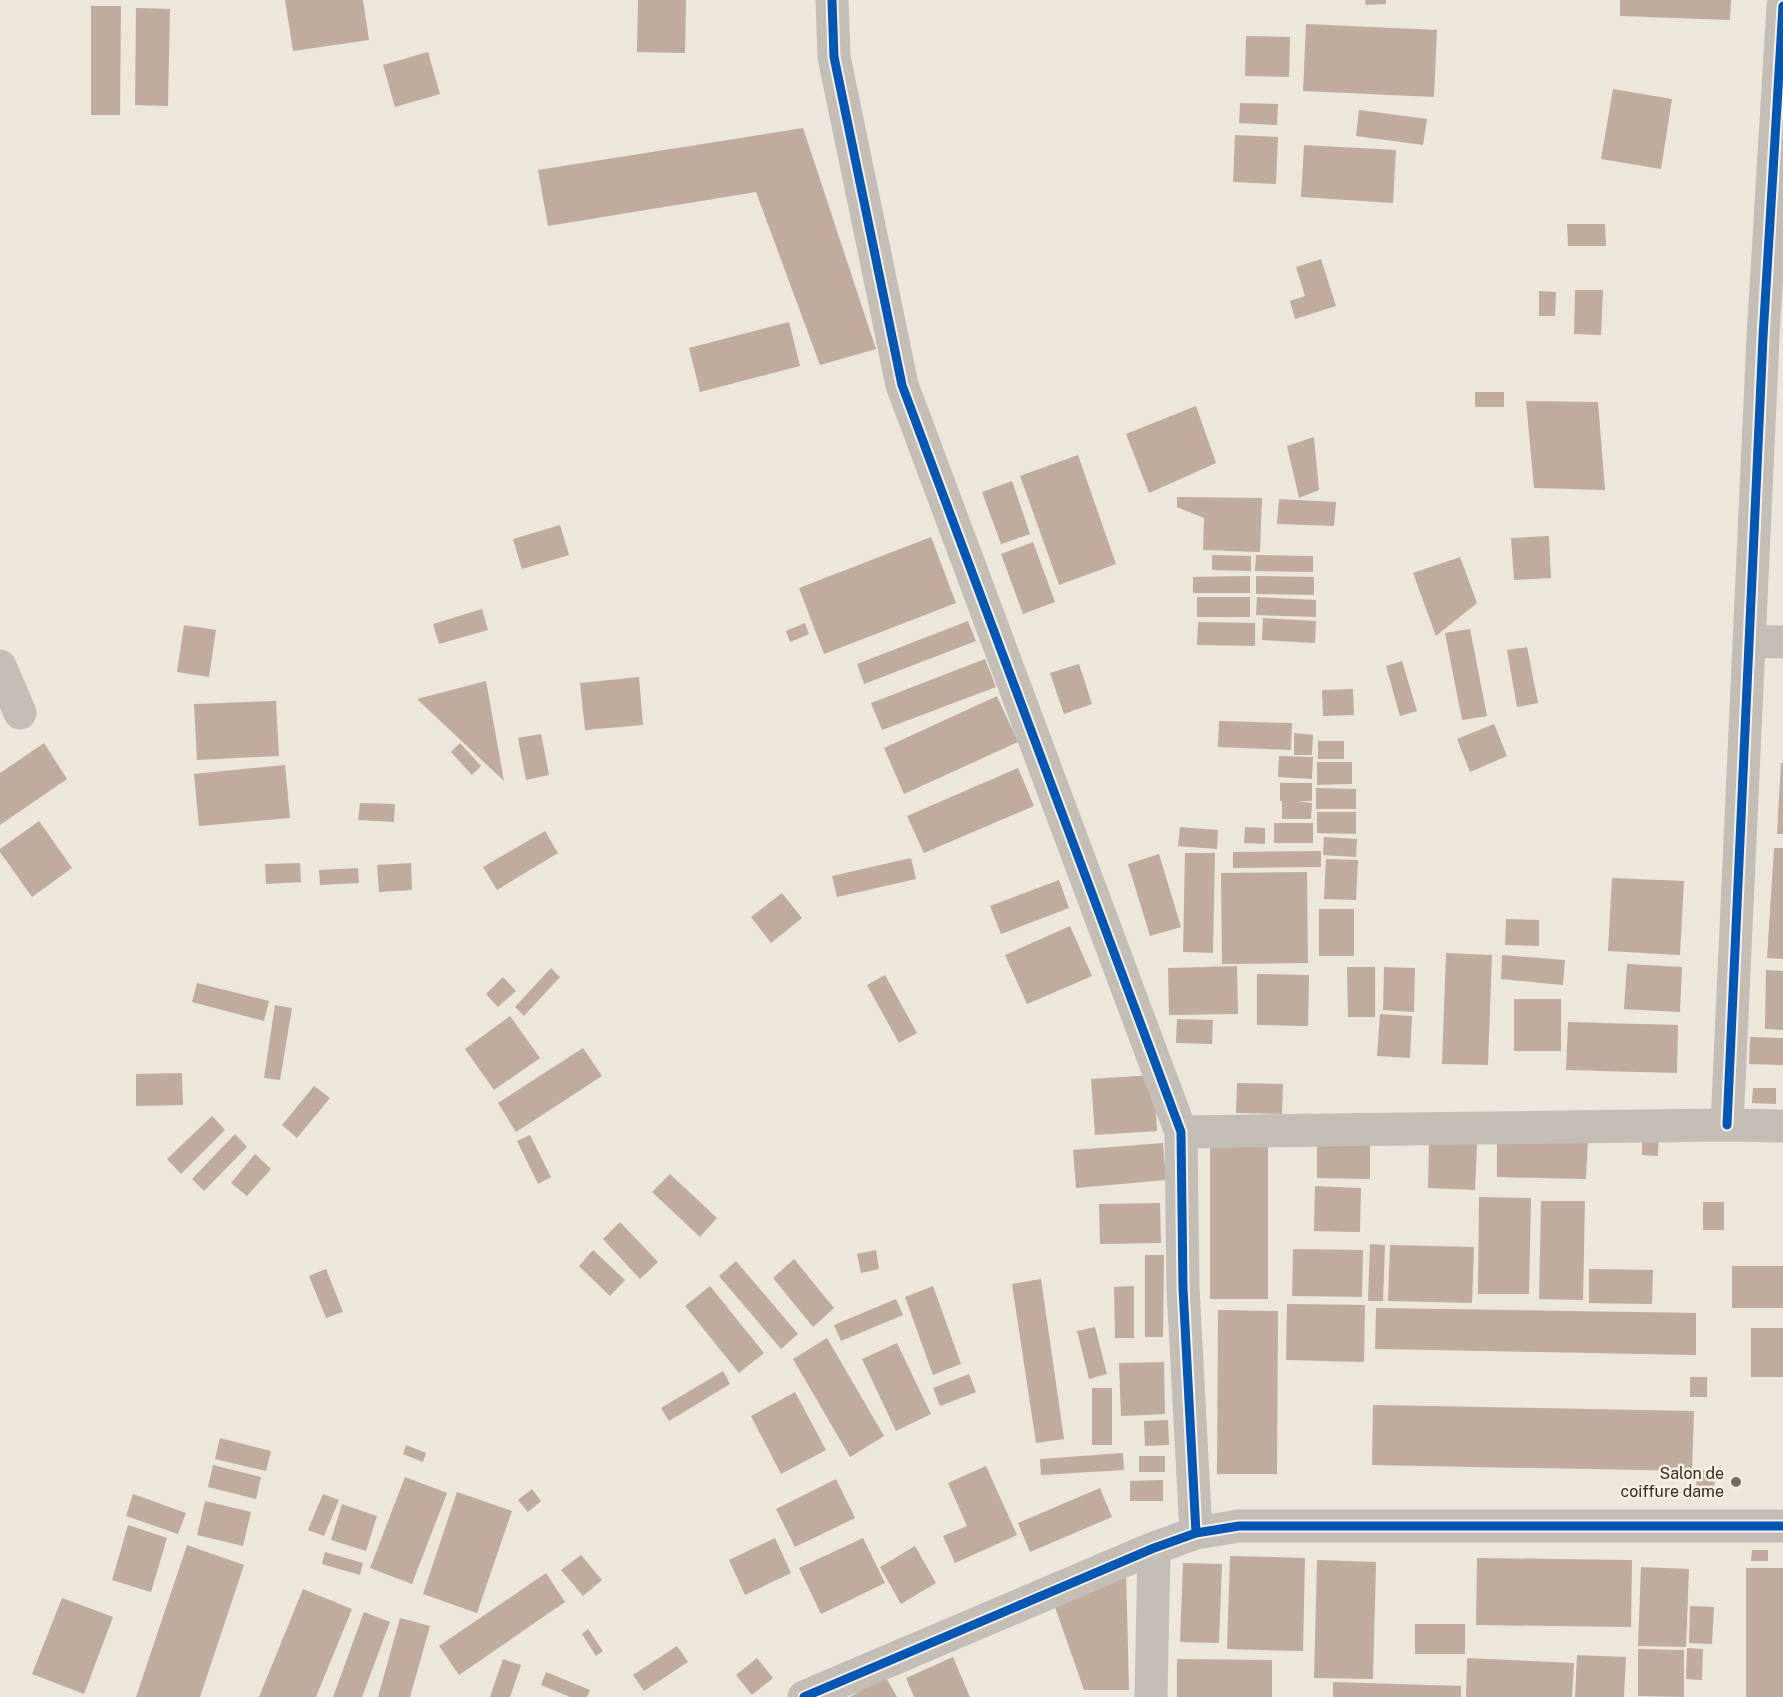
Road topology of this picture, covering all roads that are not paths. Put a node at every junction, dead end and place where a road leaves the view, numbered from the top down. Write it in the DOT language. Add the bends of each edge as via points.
graph roads {
  1 [pos="832,0"];
  2 [pos="1783,6"];
  3 [pos="1777,196"];
  4 [pos="1749,641"];
  5 [pos="1783,642"];
  6 [pos="0,666"];
  7 [pos="20,713"];
  8 [pos="1728,1125"];
  9 [pos="1783,1126"];
  10 [pos="1181,1132"];
  11 [pos="1783,1526"];
  12 [pos="1197,1533"];
  13 [pos="1154,1548"];
  14 [pos="804,1697"];
  15 [pos="1152,1697"];
  1 -- 10 [label="street" via="834,57 903,385"];
  2 -- 3 [label="street"];
  3 -- 4 [label="street" via="1762,349"];
  4 -- 5 [label="street"];
  4 -- 8 [label="street"];
  6 -- 7 [label="street"];
  8 -- 9 [label="street"];
  8 -- 10 [label="street"];
  10 -- 12 [label="street" via="1183,1288"];
  11 -- 12 [label="street" via="1239,1526"];
  12 -- 13 [label="street"];
  13 -- 14 [label="street"];
  13 -- 15 [label="street"];
}
